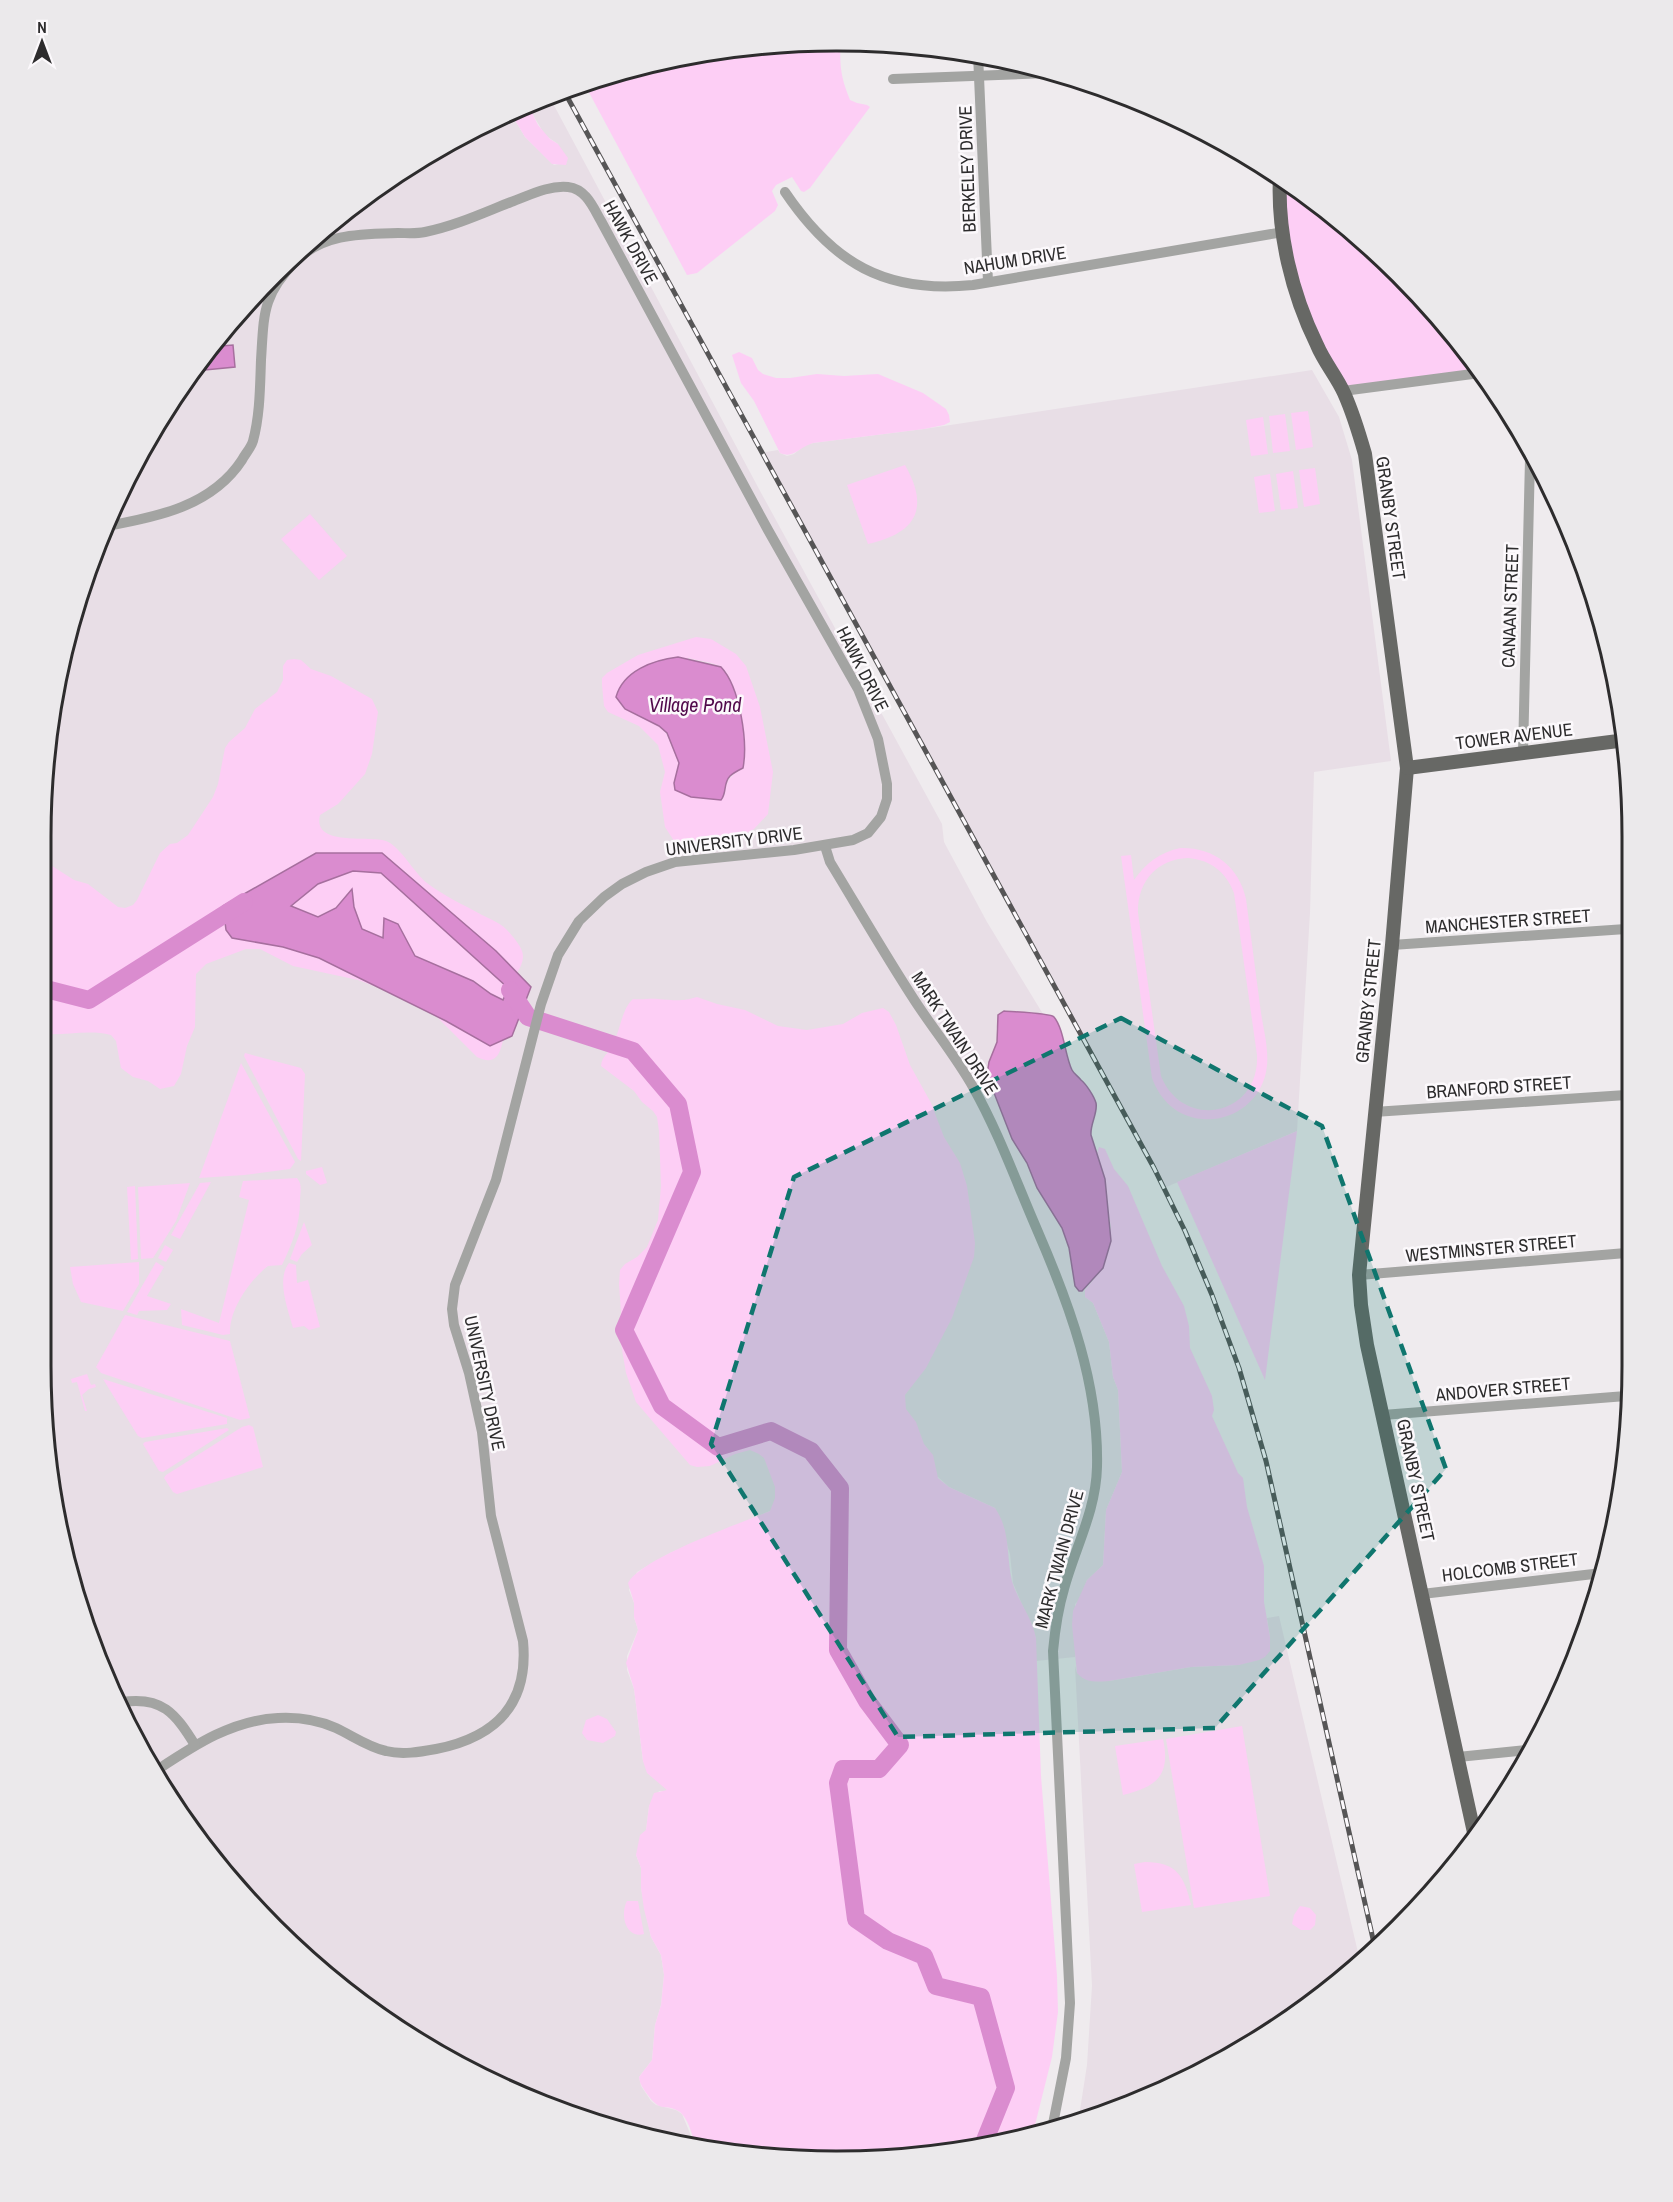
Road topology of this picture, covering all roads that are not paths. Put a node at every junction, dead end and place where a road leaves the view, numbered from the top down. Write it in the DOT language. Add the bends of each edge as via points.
graph roads {
  1 [pos="978,64"];
  2 [pos="1022,74"];
  3 [pos="979,75"];
  4 [pos="893,79"];
  5 [pos="1281,188"];
  6 [pos="785,192"];
  7 [pos="1283,232"];
  8 [pos="325,241"];
  9 [pos="988,282"];
  10 [pos="273,290"];
  11 [pos="1472,374"];
  12 [pos="1343,391"];
  13 [pos="1530,468"];
  14 [pos="116,524"];
  15 [pos="1616,741"];
  16 [pos="1522,753"];
  17 [pos="1407,768"];
  18 [pos="825,846"];
  19 [pos="1622,929"];
  20 [pos="1392,945"];
  21 [pos="1622,1095"];
  22 [pos="1374,1112"];
  23 [pos="1622,1253"];
  24 [pos="1359,1275"];
  25 [pos="1621,1396"];
  26 [pos="1383,1415"];
  27 [pos="1593,1574"];
  28 [pos="1422,1594"];
  29 [pos="127,1702"];
  30 [pos="195,1745"];
  31 [pos="1521,1751"];
  32 [pos="1458,1757"];
  33 [pos="162,1767"];
  34 [pos="1473,1826"];
  35 [pos="1054,2120"];
  1 -- 3 [label="street, BERKELEY DRIVE"];
  2 -- 3 [label="street"];
  3 -- 4 [label="street"];
  3 -- 9 [label="street, BERKELEY DRIVE"];
  5 -- 7 [label="main road, GRANBY STREET"];
  6 -- 9 [label="street, NAHUM DRIVE" via="824,242 876,274 938,287"];
  7 -- 9 [label="street, NAHUM DRIVE"];
  7 -- 12 [label="main road, GRANBY STREET" via="1302,310 1316,345"];
  8 -- 18 [label="street, HAWK DRIVE" via="365,234 423,233 538,192 563,187 579,190 588,198 872,721 887,784 881,817 859,838"];
  10 -- 14 [label="street, HAWK DRIVE" via="264,312 253,444 236,470 205,496 182,508"];
  11 -- 12 [label="street"];
  12 -- 17 [label="main road, GRANBY STREET" via="1365,454"];
  13 -- 16 [label="street, CANAAN STREET"];
  15 -- 16 [label="main road, TOWER AVENUE"];
  16 -- 17 [label="main road, TOWER AVENUE"];
  17 -- 20 [label="main road, GRANBY STREET"];
  18 -- 30 [label="street, UNIVERSITY DRIVE" via="675,862 657,868 622,884 595,905 567,938 553,964 496,1180 456,1282 452,1309 482,1432 491,1516 523,1641 522,1681 506,1713 463,1742 400,1753 384,1750 334,1727 289,1718 245,1724"];
  18 -- 35 [label="street, MARK TWAIN DRIVE" via="853,901 983,1106 1067,1303 1086,1371 1096,1437 1096,1478 1088,1521 1064,1588 1053,1651 1070,2003"];
  19 -- 20 [label="street, MANCHESTER STREET"];
  20 -- 22 [label="main road, GRANBY STREET"];
  21 -- 22 [label="street, BRANFORD STREET"];
  22 -- 24 [label="main road, GRANBY STREET"];
  23 -- 24 [label="street, WESTMINSTER STREET"];
  24 -- 26 [label="main road, GRANBY STREET" via="1367,1345"];
  25 -- 26 [label="street, ANDOVER STREET"];
  26 -- 28 [label="main road, GRANBY STREET"];
  27 -- 28 [label="street, HOLCOMB STREET"];
  28 -- 32 [label="main road, GRANBY STREET"];
  29 -- 30 [label="street" via="147,1700 161,1705 178,1718"];
  30 -- 33 [label="street, UNIVERSITY DRIVE"];
  31 -- 32 [label="street"];
  32 -- 34 [label="main road, GRANBY STREET"];
}
